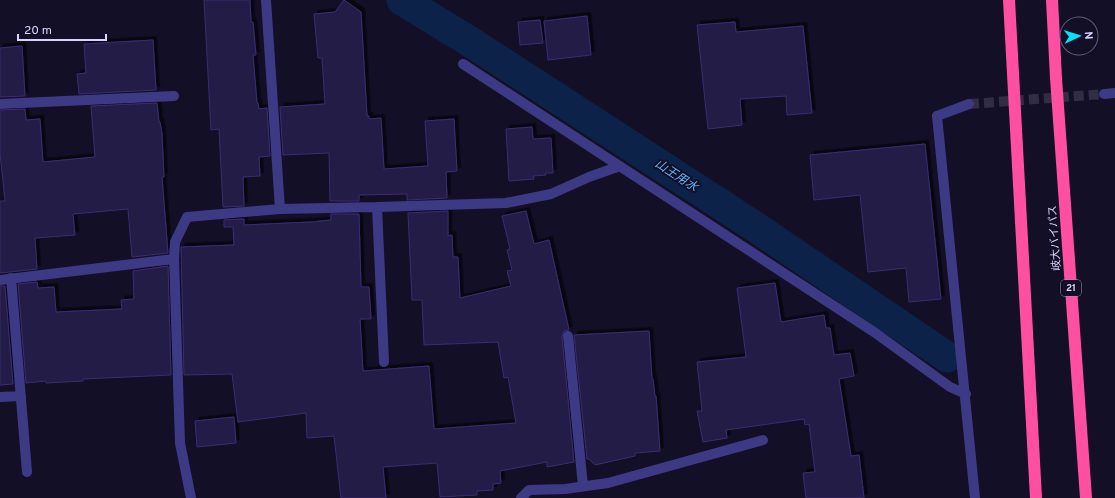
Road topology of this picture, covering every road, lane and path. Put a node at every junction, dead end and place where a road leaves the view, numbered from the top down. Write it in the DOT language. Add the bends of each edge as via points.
graph roads {
  1 [pos="266,0"];
  2 [pos="1009,0"];
  3 [pos="1052,0"];
  4 [pos="463,64"];
  5 [pos="1115,93"];
  6 [pos="1104,94"];
  7 [pos="174,96"];
  8 [pos="0,104"];
  9 [pos="969,104"];
  10 [pos="620,166"];
  11 [pos="378,207"];
  12 [pos="280,209"];
  13 [pos="174,259"];
  14 [pos="11,278"];
  15 [pos="0,280"];
  16 [pos="568,336"];
  17 [pos="384,362"];
  18 [pos="966,394"];
  19 [pos="21,396"];
  20 [pos="0,397"];
  21 [pos="763,440"];
  22 [pos="27,472"];
  23 [pos="583,486"];
  24 [pos="191,498"];
  25 [pos="521,498"];
  26 [pos="975,498"];
  27 [pos="1036,498"];
  28 [pos="1086,498"];
  1 -- 12 [label="street"];
  2 -- 27 [label="highway"];
  3 -- 28 [label="highway, 岐大バイパス / 21"];
  4 -- 10 [label="street"];
  5 -- 6 [label="street"];
  7 -- 8 [label="street"];
  9 -- 18 [label="street" via="937,116"];
  10 -- 11 [label="street" via="589,176 551,194 506,203"];
  10 -- 18 [label="street" via="874,332 950,387"];
  11 -- 12 [label="street"];
  11 -- 17 [label="street"];
  12 -- 13 [label="street" via="187,218 175,242"];
  13 -- 14 [label="street"];
  13 -- 24 [label="street" via="180,443"];
  14 -- 15 [label="street"];
  14 -- 19 [label="street"];
  16 -- 23 [label="street"];
  18 -- 26 [label="street"];
  19 -- 20 [label="street"];
  19 -- 22 [label="street"];
  21 -- 23 [label="street" via="608,483"];
  23 -- 25 [label="street" via="530,490"];
}
